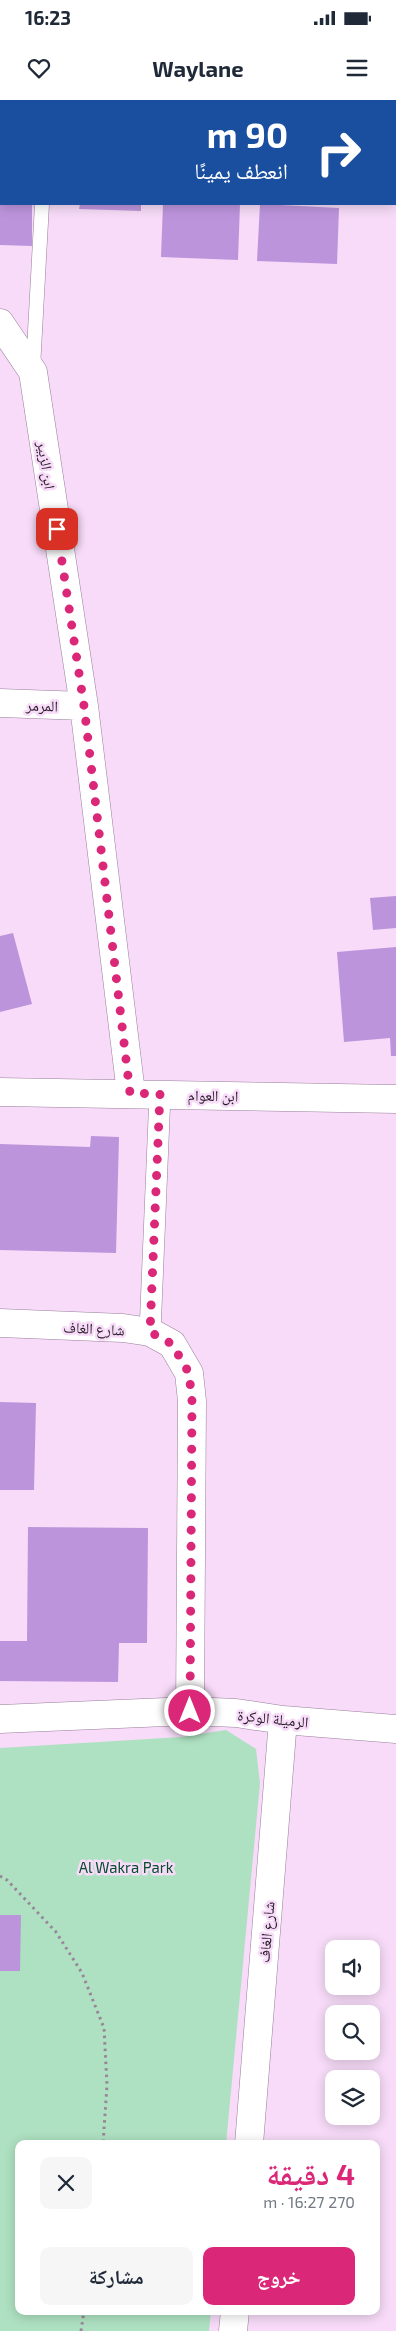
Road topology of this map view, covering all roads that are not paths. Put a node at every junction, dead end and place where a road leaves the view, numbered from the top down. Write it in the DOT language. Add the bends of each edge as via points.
graph roads {
  1 [pos="42,205"];
  2 [pos="0,323"];
  3 [pos="33,372"];
  4 [pos="0,703"];
  5 [pos="84,706"];
  6 [pos="0,1092"];
  7 [pos="130,1093"];
  8 [pos="160,1094"];
  9 [pos="396,1099"];
  10 [pos="0,1323"];
  11 [pos="150,1332"];
  12 [pos="190,1711"];
  13 [pos="0,1719"];
  14 [pos="283,1720"];
  15 [pos="396,1729"];
  16 [pos="249,2140"];
  17 [pos="235,2315"];
  18 [pos="233,2331"];
  1 -- 3 [label="lane"];
  2 -- 3 [label="street, ابن الزبير"];
  3 -- 5 [label="street, ابن الزبير"];
  4 -- 5 [label="street, المرمر"];
  5 -- 7 [label="street, ابن الزبير"];
  6 -- 7 [label="street, ابن العوام"];
  7 -- 8 [label="street, ابن العوام"];
  8 -- 9 [label="street, ابن العوام"];
  8 -- 11 [label="street"];
  10 -- 11 [label="street, شارع الغاف"];
  11 -- 12 [label="street, شارع الغاف" via="172,1344 189,1373"];
  12 -- 13 [label="street, الرميلة الوكرة"];
  12 -- 14 [label="street, الرميلة الوكرة"];
  14 -- 15 [label="street, الرميلة الوكرة"];
  14 -- 16 [label="street, شارع الغاف"];
  17 -- 18 [label="street"];
}
